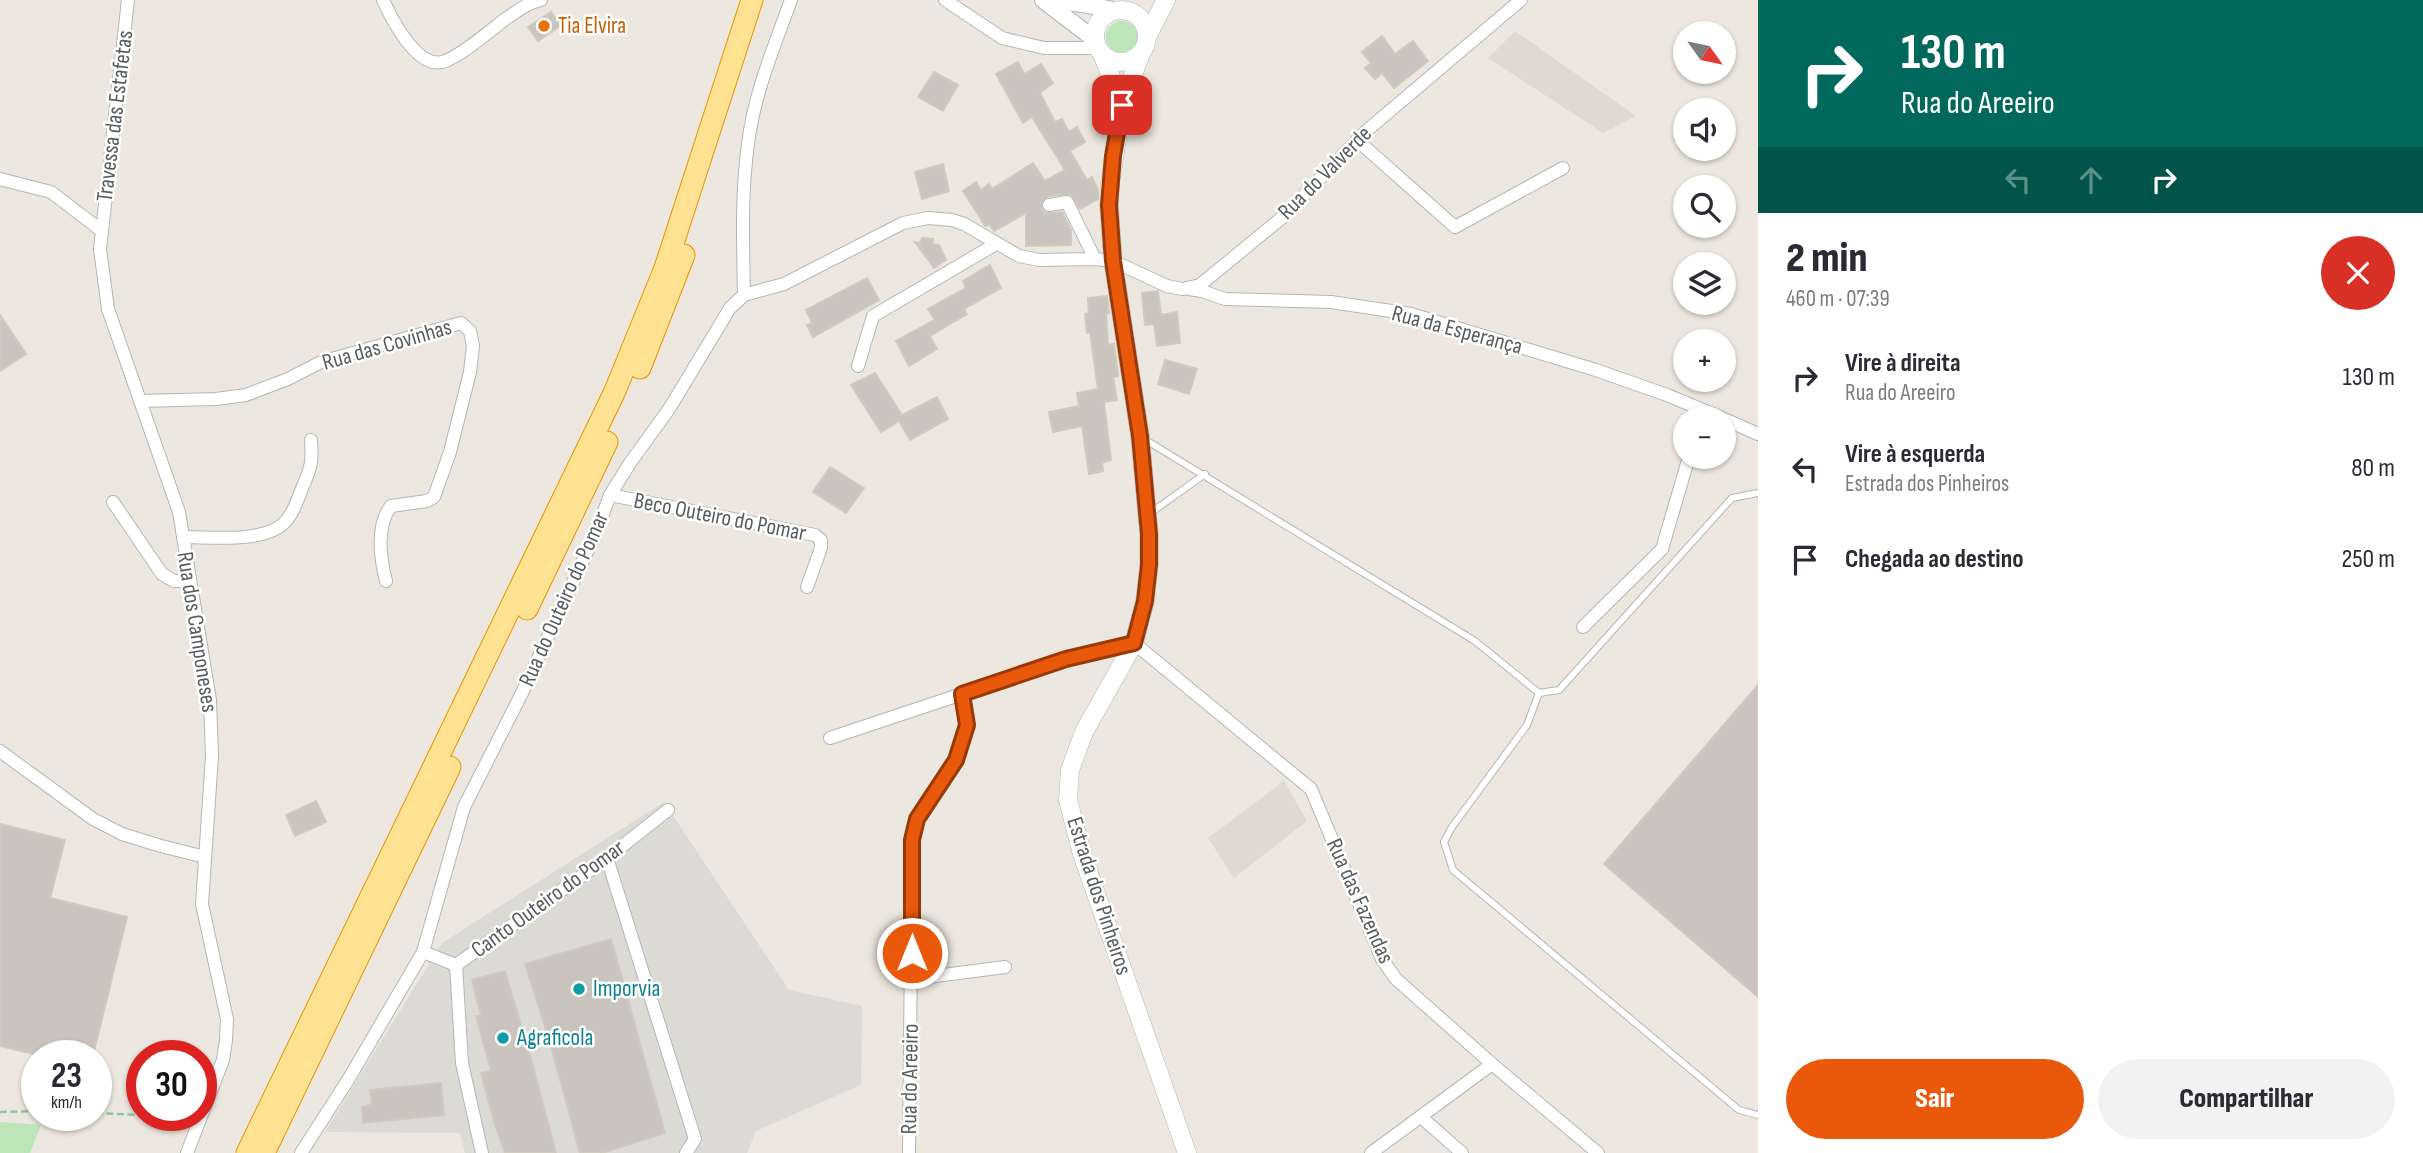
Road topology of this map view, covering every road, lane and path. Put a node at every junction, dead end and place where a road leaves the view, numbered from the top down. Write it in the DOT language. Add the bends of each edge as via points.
graph roads {
  1 [pos="128,0"];
  2 [pos="383,0"];
  3 [pos="541,0"];
  4 [pos="752,0"];
  5 [pos="766,0"];
  6 [pos="791,0"];
  7 [pos="944,0"];
  8 [pos="1045,0"];
  9 [pos="1145,0"];
  10 [pos="1166,0"];
  11 [pos="1521,0"];
  12 [pos="1119,10"];
  13 [pos="1144,45"];
  14 [pos="1098,47"];
  15 [pos="1122,105"];
  16 [pos="1357,140"];
  17 [pos="1563,169"];
  18 [pos="0,180"];
  19 [pos="1049,205"];
  20 [pos="102,231"];
  21 [pos="991,240"];
  22 [pos="1095,258"];
  23 [pos="1113,261"];
  24 [pos="1182,289"];
  25 [pos="744,295"];
  26 [pos="858,366"];
  27 [pos="140,401"];
  28 [pos="1687,406"];
  29 [pos="1736,424"];
  30 [pos="1758,433"];
  31 [pos="1140,436"];
  32 [pos="311,440"];
  33 [pos="1685,469"];
  34 [pos="1205,474"];
  35 [pos="1758,493"];
  36 [pos="610,495"];
  37 [pos="113,502"];
  38 [pos="1148,515"];
  39 [pos="183,537"];
  40 [pos="190,581"];
  41 [pos="386,581"];
  42 [pos="807,587"];
  43 [pos="1583,627"];
  44 [pos="1134,643"];
  45 [pos="1539,693"];
  46 [pos="962,694"];
  47 [pos="830,738"];
  48 [pos="0,751"];
  49 [pos="668,810"];
  50 [pos="205,857"];
  51 [pos="607,858"];
  52 [pos="423,952"];
  53 [pos="456,965"];
  54 [pos="1005,967"];
  55 [pos="912,979"];
  56 [pos="1492,1064"];
  57 [pos="217,1076"];
  58 [pos="21,1111"];
  59 [pos="0,1112"];
  60 [pos="1758,1115"];
  61 [pos="1421,1117"];
  62 [pos="196,1131"];
  63 [pos="187,1153"];
  64 [pos="247,1153"];
  65 [pos="264,1153"];
  66 [pos="301,1153"];
  67 [pos="482,1153"];
  68 [pos="687,1153"];
  69 [pos="909,1153"];
  70 [pos="1187,1153"];
  71 [pos="1371,1153"];
  72 [pos="1462,1153"];
  73 [pos="1598,1153"];
  1 -- 20 [label="street, Travessa das Estafetas"];
  2 -- 3 [label="street" via="415,52 438,63"];
  4 -- 64 [label="highway" via="665,268 615,391"];
  5 -- 65 [label="highway" via="672,290 627,399"];
  6 -- 25 [label="street" via="761,83 748,142 742,195"];
  7 -- 14 [label="street" via="1002,38 1044,48"];
  8 -- 12 [label="street"];
  8 -- 14 [label="street"];
  9 -- 12 [label="main road"];
  10 -- 13 [label="main road, Estrada dos Pinheiros"];
  11 -- 16 [label="street, Rua do Valverde"];
  12 -- 13 [label="main road" via="1139,16 1147,29"];
  12 -- 14 [label="main road" via="1098,21"];
  13 -- 14 [label="main road" via="1135,59 1118,63"];
  13 -- 15 [label="main road, Estrada dos Pinheiros"];
  14 -- 15 [label="main road"];
  15 -- 23 [label="main road, Estrada dos Pinheiros" via="1110,184"];
  16 -- 17 [label="street" via="1455,227"];
  16 -- 24 [label="street, Rua do Valverde" via="1284,216 1200,285"];
  18 -- 20 [label="street" via="51,192"];
  19 -- 22 [label="street" via="1067,202"];
  20 -- 27 [label="street, Rua dos Camponeses" via="108,309"];
  21 -- 22 [label="street" via="1019,256 1039,260"];
  21 -- 25 [label="street" via="952,220 915,220 783,284"];
  21 -- 26 [label="street" via="873,316"];
  22 -- 23 [label="street"];
  23 -- 24 [label="street"];
  23 -- 31 [label="main road, Estrada dos Pinheiros"];
  24 -- 28 [label="street, Rua da Esperança" via="1225,299 1331,302 1411,314 1596,370"];
  25 -- 36 [label="street, Rua do Outeiro do Pomar" via="730,308 669,410"];
  27 -- 39 [label="street, Rua dos Camponeses" via="180,512"];
  27 -- 41 [label="street, Rua das Covinhas" via="246,395 321,362 461,323 470,331 473,346 450,452 434,497 391,506 385,513 380,546"];
  29 -- 30 [label="street, Rua da Esperança"];
  31 -- 34 [label="lane"];
  31 -- 38 [label="main road, Estrada dos Pinheiros"];
  32 -- 39 [label="street" via="313,462 296,503 285,522 272,532"];
  33 -- 43 [label="street" via="1662,549"];
  34 -- 38 [label="lane"];
  34 -- 45 [label="lane" via="1475,641"];
  35 -- 45 [label="lane" via="1732,498 1559,690"];
  36 -- 42 [label="street, Beco Outeiro do Pomar" via="815,535 821,548"];
  36 -- 52 [label="street, Rua do Outeiro do Pomar" via="529,677 464,807"];
  37 -- 40 [label="street" via="162,574 174,581"];
  38 -- 44 [label="main road, Estrada dos Pinheiros" via="1147,581"];
  39 -- 40 [label="street, Rua dos Camponeses"];
  40 -- 50 [label="street, Rua dos Camponeses" via="211,700"];
  44 -- 46 [label="street" via="1066,659"];
  44 -- 56 [label="street, Rua das Fazendas" via="1311,789 1382,959 1396,979"];
  44 -- 70 [label="main road, Estrada dos Pinheiros" via="1078,746 1070,770 1069,800 1082,854"];
  45 -- 60 [label="lane" via="1527,725 1444,842 1452,870 1739,1110"];
  46 -- 47 [label="street"];
  46 -- 55 [label="street, Rua do Areeiro" via="967,725 956,760 917,819 912,840"];
  48 -- 50 [label="street" via="112,829"];
  49 -- 51 [label="street, Canto Outeiro do Pomar"];
  50 -- 57 [label="street, Rua dos Camponeses" via="202,904 227,1019"];
  51 -- 53 [label="street, Canto Outeiro do Pomar"];
  51 -- 68 [label="street" via="695,1139"];
  52 -- 53 [label="street, Canto Outeiro do Pomar"];
  52 -- 66 [label="street, Rua do Outeiro do Pomar"];
  53 -- 67 [label="street" via="462,1063"];
  54 -- 55 [label="street"];
  55 -- 69 [label="street, Rua do Areeiro"];
  56 -- 61 [label="street"];
  56 -- 73 [label="street, Rua das Fazendas"];
  58 -- 59 [label="path"];
  61 -- 71 [label="street"];
  61 -- 72 [label="street"];
  62 -- 63 [label="street, Rua dos Camponeses"];
}
